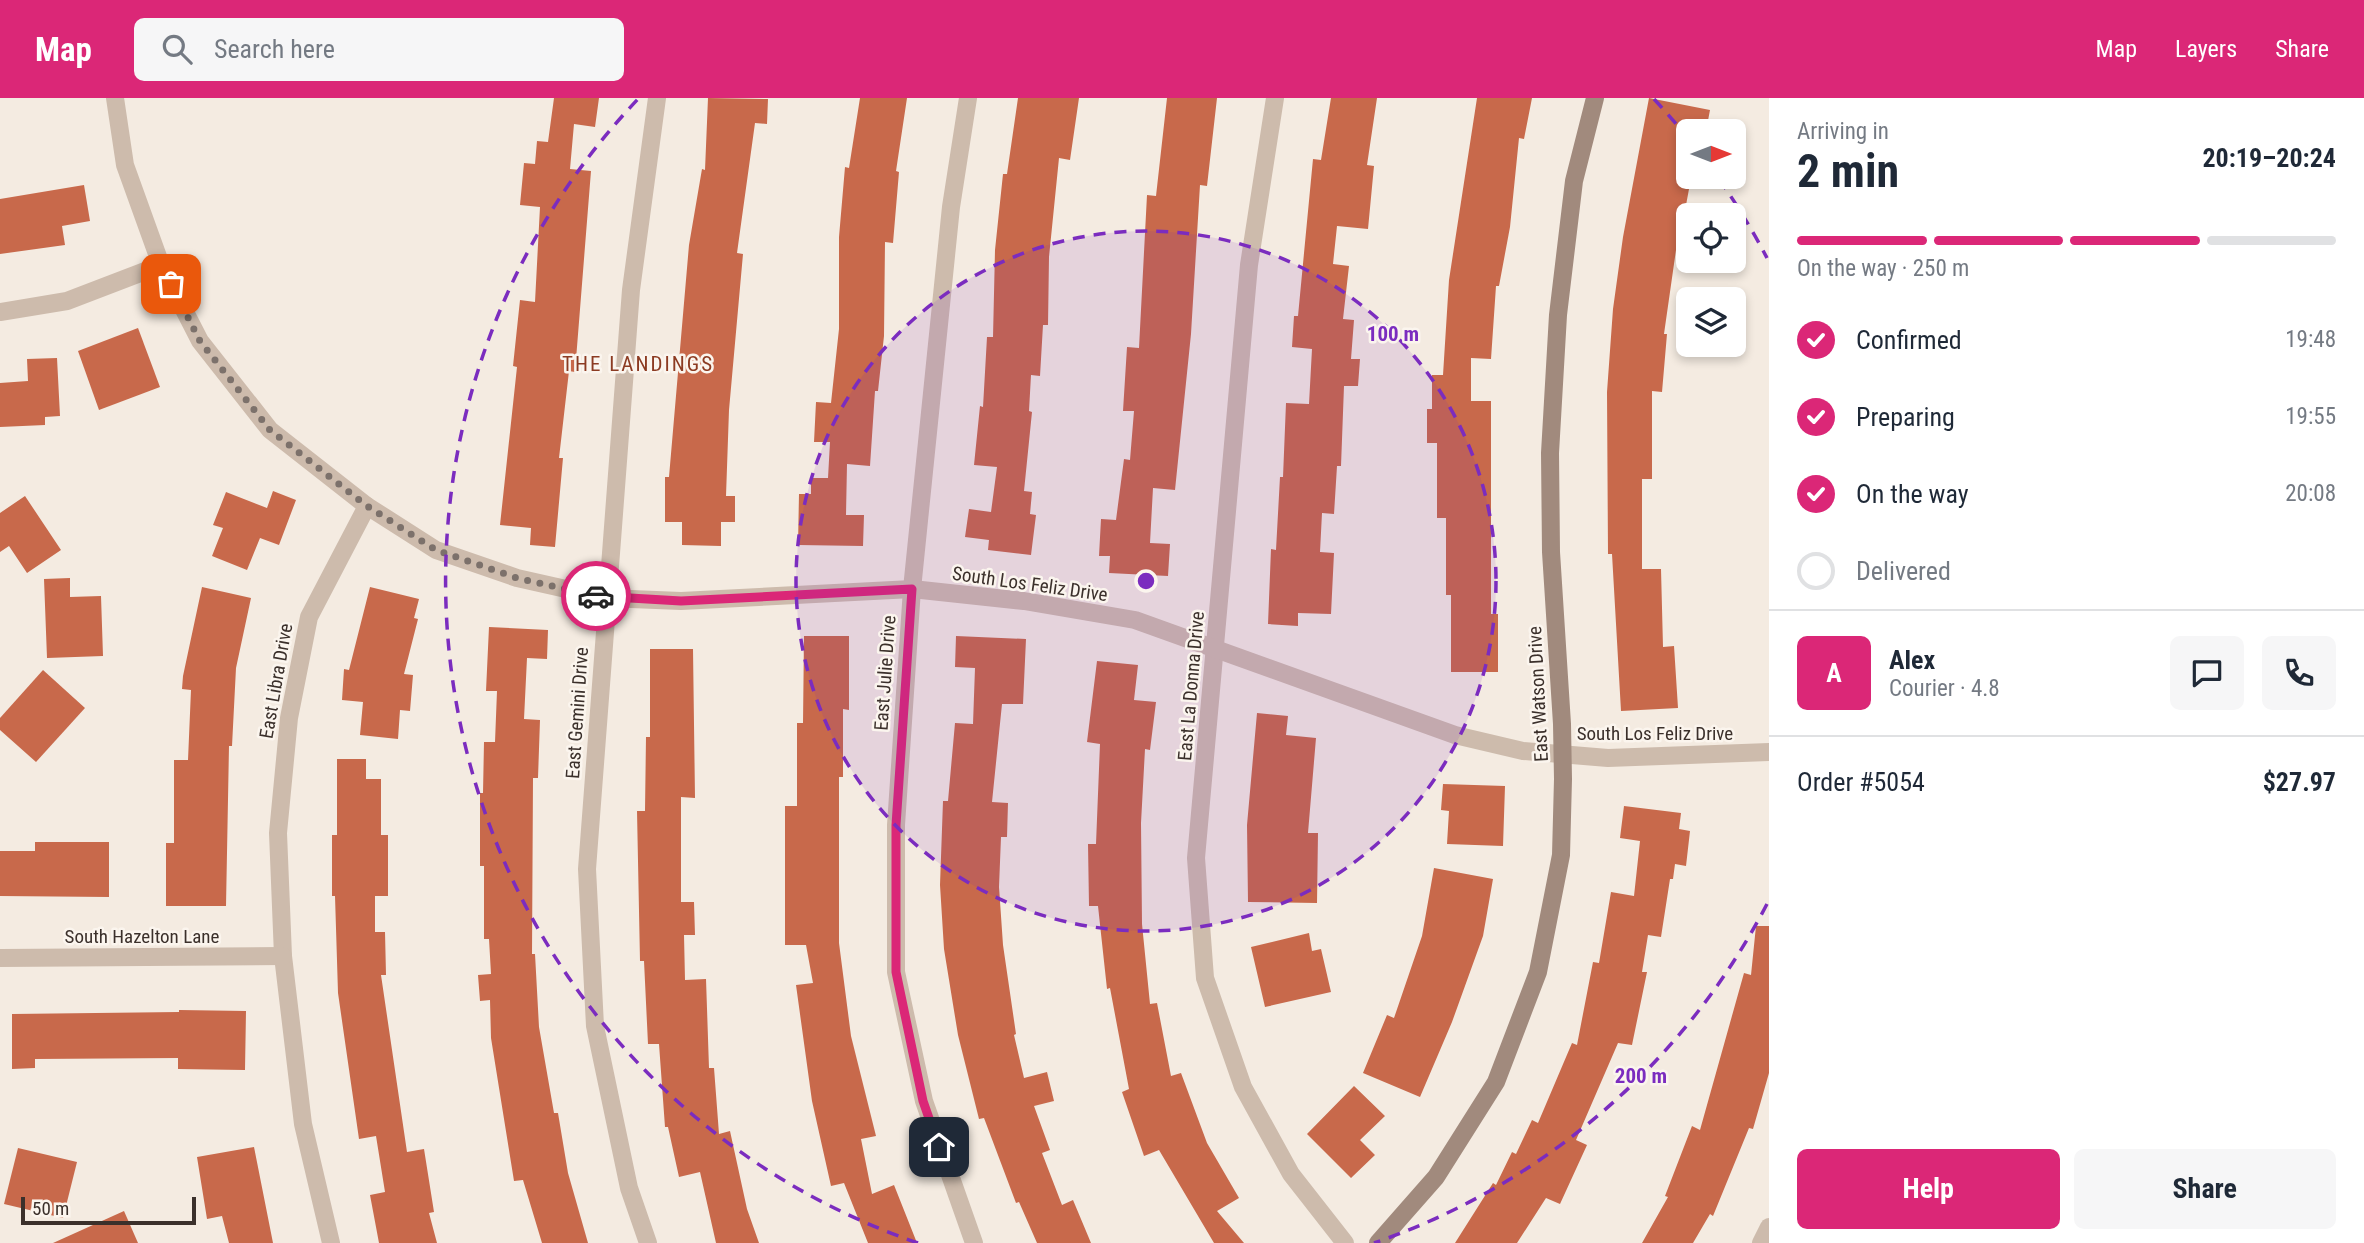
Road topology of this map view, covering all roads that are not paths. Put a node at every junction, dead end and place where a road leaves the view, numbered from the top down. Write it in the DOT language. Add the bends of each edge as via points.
graph roads {
  1 [pos="115,98"];
  2 [pos="657,98"];
  3 [pos="968,98"];
  4 [pos="1275,98"];
  5 [pos="1595,98"];
  6 [pos="161,265"];
  7 [pos="0,312"];
  8 [pos="367,506"];
  9 [pos="912,589"];
  10 [pos="606,598"];
  11 [pos="1215,648"];
  12 [pos="1769,752"];
  13 [pos="1563,755"];
  14 [pos="284,956"];
  15 [pos="0,958"];
  16 [pos="1769,1227"];
  17 [pos="331,1243"];
  18 [pos="648,1243"];
  19 [pos="974,1243"];
  20 [pos="1345,1243"];
  21 [pos="1378,1243"];
  22 [pos="1761,1243"];
  1 -- 6 [label="street" via="125,165"];
  2 -- 10 [label="street, East Gemini Drive" via="631,290"];
  3 -- 9 [label="street, East Julie Drive" via="951,207"];
  4 -- 11 [label="street, East La Donna Drive" via="1249,265"];
  5 -- 13 [label="street, East Watson Drive" via="1574,181 1558,316 1550,453"];
  6 -- 7 [label="street" via="66,302"];
  6 -- 8 [label="street" via="200,341 270,430"];
  8 -- 10 [label="street, South Los Feliz Drive" via="436,550 517,578"];
  8 -- 14 [label="street, East Libra Drive" via="309,617 289,718 278,833"];
  9 -- 10 [label="street, South Los Feliz Drive" via="681,601"];
  9 -- 11 [label="street, South Los Feliz Drive" via="1024,601 1135,620"];
  9 -- 19 [label="street, East Julie Drive" via="896,825 896,972 923,1101"];
  10 -- 18 [label="street, East Gemini Drive" via="587,869 595,1026 629,1188"];
  11 -- 13 [label="street, South Los Feliz Drive" via="1455,735"];
  11 -- 20 [label="street, East La Donna Drive" via="1196,858 1205,978 1243,1087 1291,1174"];
  12 -- 13 [label="street, South Los Feliz Drive" via="1663,758"];
  13 -- 21 [label="street, East Watson Drive" via="1560,855 1538,972 1496,1082 1436,1177"];
  14 -- 15 [label="street, South Hazelton Lane"];
  14 -- 17 [label="street, East Libra Drive" via="303,1124"];
  16 -- 22 [label="street"];
}
